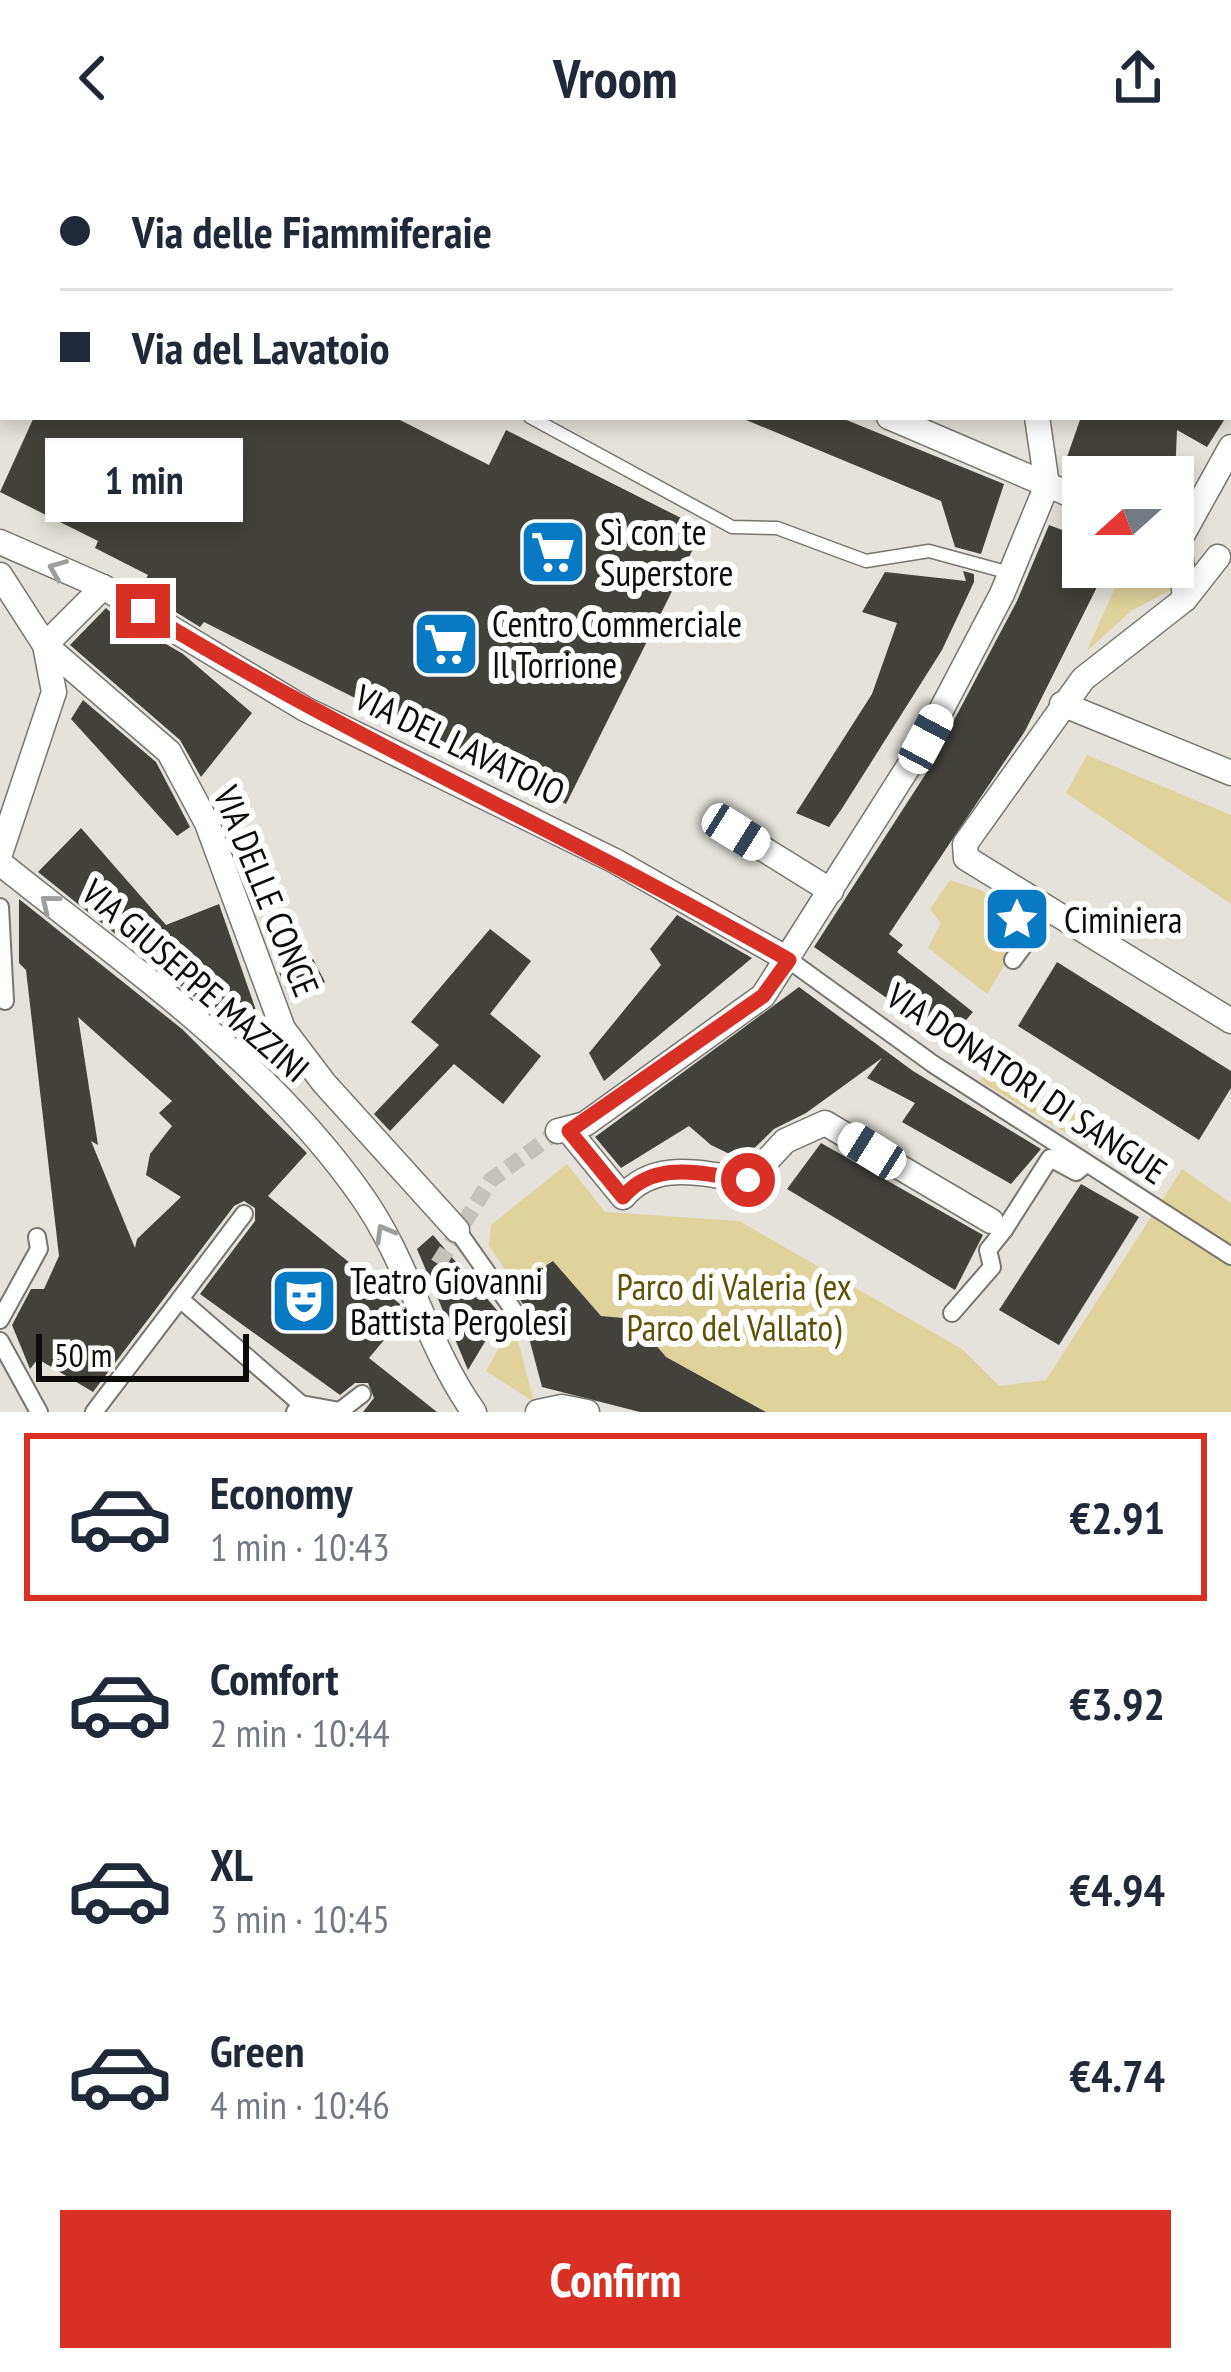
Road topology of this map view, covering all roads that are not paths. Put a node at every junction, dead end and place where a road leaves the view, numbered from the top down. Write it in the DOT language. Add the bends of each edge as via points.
graph roads {
  1 [pos="536,420"];
  2 [pos="897,420"];
  3 [pos="1037,420"];
  4 [pos="1230,446"];
  5 [pos="1047,484"];
  6 [pos="1062,491"];
  7 [pos="1194,508"];
  8 [pos="0,542"];
  9 [pos="1194,547"];
  10 [pos="1224,560"];
  11 [pos="1011,574"];
  12 [pos="0,575"];
  13 [pos="103,587"];
  14 [pos="1183,588"];
  15 [pos="1185,599"];
  16 [pos="45,645"];
  17 [pos="1062,704"];
  18 [pos="1231,772"];
  19 [pos="736,832"];
  20 [pos="0,859"];
  21 [pos="831,892"];
  22 [pos="0,907"];
  23 [pos="1049,911"];
  24 [pos="1013,959"];
  25 [pos="789,960"];
  26 [pos="5,1001"];
  27 [pos="1231,1021"];
  28 [pos="1084,1165"];
  29 [pos="244,1214"];
  30 [pos="998,1225"];
  31 [pos="458,1230"];
  32 [pos="37,1237"];
  33 [pos="1231,1256"];
  34 [pos="180,1300"];
  35 [pos="514,1310"];
  36 [pos="1,1312"];
  37 [pos="952,1313"];
  38 [pos="0,1342"];
  39 [pos="362,1394"];
  40 [pos="298,1408"];
  41 [pos="539,1411"];
  42 [pos="39,1412"];
  43 [pos="94,1412"];
  44 [pos="474,1412"];
  45 [pos="587,1412"];
  1 -- 11 [label="lane" via="732,527 777,528 866,561 928,550"];
  2 -- 5 [label="street"];
  3 -- 5 [label="street"];
  4 -- 7 [label="street"];
  5 -- 6 [label="street"];
  5 -- 11 [label="street"];
  13 -- 8 [label="street, VIA DEL LAVATOIO, one-way"];
  9 -- 10 [label="street"];
  10 -- 15 [label="street"];
  11 -- 21 [label="street" via="926,739"];
  12 -- 16 [label="street, VIA GIUSEPPE MAZZINI"];
  13 -- 16 [label="street"];
  13 -- 25 [label="street, VIA DEL LAVATOIO" via="305,709 615,861"];
  14 -- 15 [label="street"];
  15 -- 17 [label="street"];
  16 -- 20 [label="street, VIA GIUSEPPE MAZZINI" via="54,692"];
  16 -- 31 [label="street, VIA DELLE CONCE" via="169,752 207,823 283,1029"];
  17 -- 18 [label="street"];
  17 -- 23 [label="street" via="965,844 975,868"];
  19 -- 21 [label="street"];
  44 -- 20 [label="street, VIA GIUSEPPE MAZZINI, one-way" via="436,1349 391,1242 271,1085"];
  21 -- 25 [label="street"];
  22 -- 26 [label="street"];
  23 -- 24 [label="street"];
  23 -- 27 [label="street"];
  25 -- 28 [label="street, VIA DONATORI DI SANGUE"];
  25 -- 30 [label="street" via="763,996 564,1131 623,1197 665,1170 748,1180 785,1141 825,1123"];
  28 -- 30 [label="street" via="1076,1172 1050,1158"];
  28 -- 33 [label="street, VIA DONATORI DI SANGUE"];
  29 -- 34 [label="street"];
  30 -- 37 [label="street" via="988,1250 992,1267"];
  31 -- 35 [label="street"];
  32 -- 36 [label="street" via="39,1249"];
  34 -- 40 [label="street"];
  34 -- 43 [label="street"];
  38 -- 42 [label="street"];
  39 -- 40 [label="street" via="340,1411"];
  41 -- 45 [label="street"];
}
